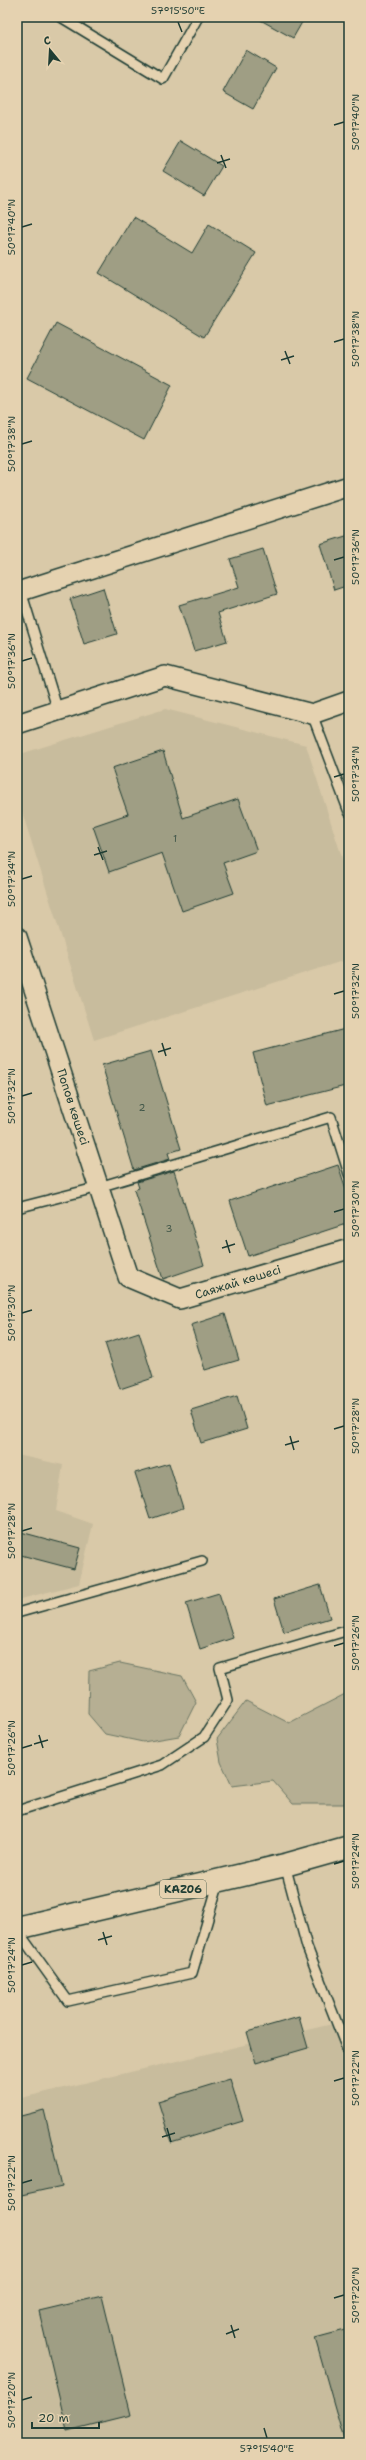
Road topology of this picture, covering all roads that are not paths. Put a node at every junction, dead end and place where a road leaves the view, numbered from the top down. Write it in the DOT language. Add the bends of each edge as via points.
graph roads {
  1 [pos="61,17"];
  2 [pos="198,17"];
  3 [pos="349,486"];
  4 [pos="21,591"];
  5 [pos="349,701"];
  6 [pos="58,711"];
  7 [pos="312,714"];
  8 [pos="17,724"];
  9 [pos="349,812"];
  10 [pos="17,937"];
  11 [pos="349,1174"];
  12 [pos="99,1187"];
  13 [pos="17,1208"];
  14 [pos="349,1249"];
  15 [pos="128,1277"];
  16 [pos="202,1561"];
  17 [pos="17,1613"];
  18 [pos="349,1630"];
  19 [pos="17,1811"];
  20 [pos="349,1847"];
  21 [pos="285,1864"];
  22 [pos="219,1880"];
  23 [pos="17,1929"];
  24 [pos="349,2054"];
  1 -- 2 [label="lane" via="163,79"];
  3 -- 4 [label="street"];
  4 -- 6 [label="lane"];
  5 -- 7 [label="street"];
  6 -- 7 [label="street" via="165,676"];
  6 -- 8 [label="street"];
  7 -- 9 [label="lane"];
  10 -- 12 [label="street, Попов көшесі"];
  11 -- 12 [label="lane" via="331,1117"];
  12 -- 13 [label="lane"];
  12 -- 15 [label="street, Попов көшесі"];
  14 -- 15 [label="street, Саяжай көшесі" via="180,1300"];
  16 -- 17 [label="lane"];
  18 -- 19 [label="lane" via="220,1668 228,1700 204,1737 162,1765"];
  20 -- 21 [label="highway, KАZ06"];
  21 -- 22 [label="highway, KАZ06"];
  21 -- 24 [label="lane" via="306,1947"];
  22 -- 23 [label="highway, KАZ06"];
  22 -- 23 [label="lane" via="192,1973 68,2001"];
}
